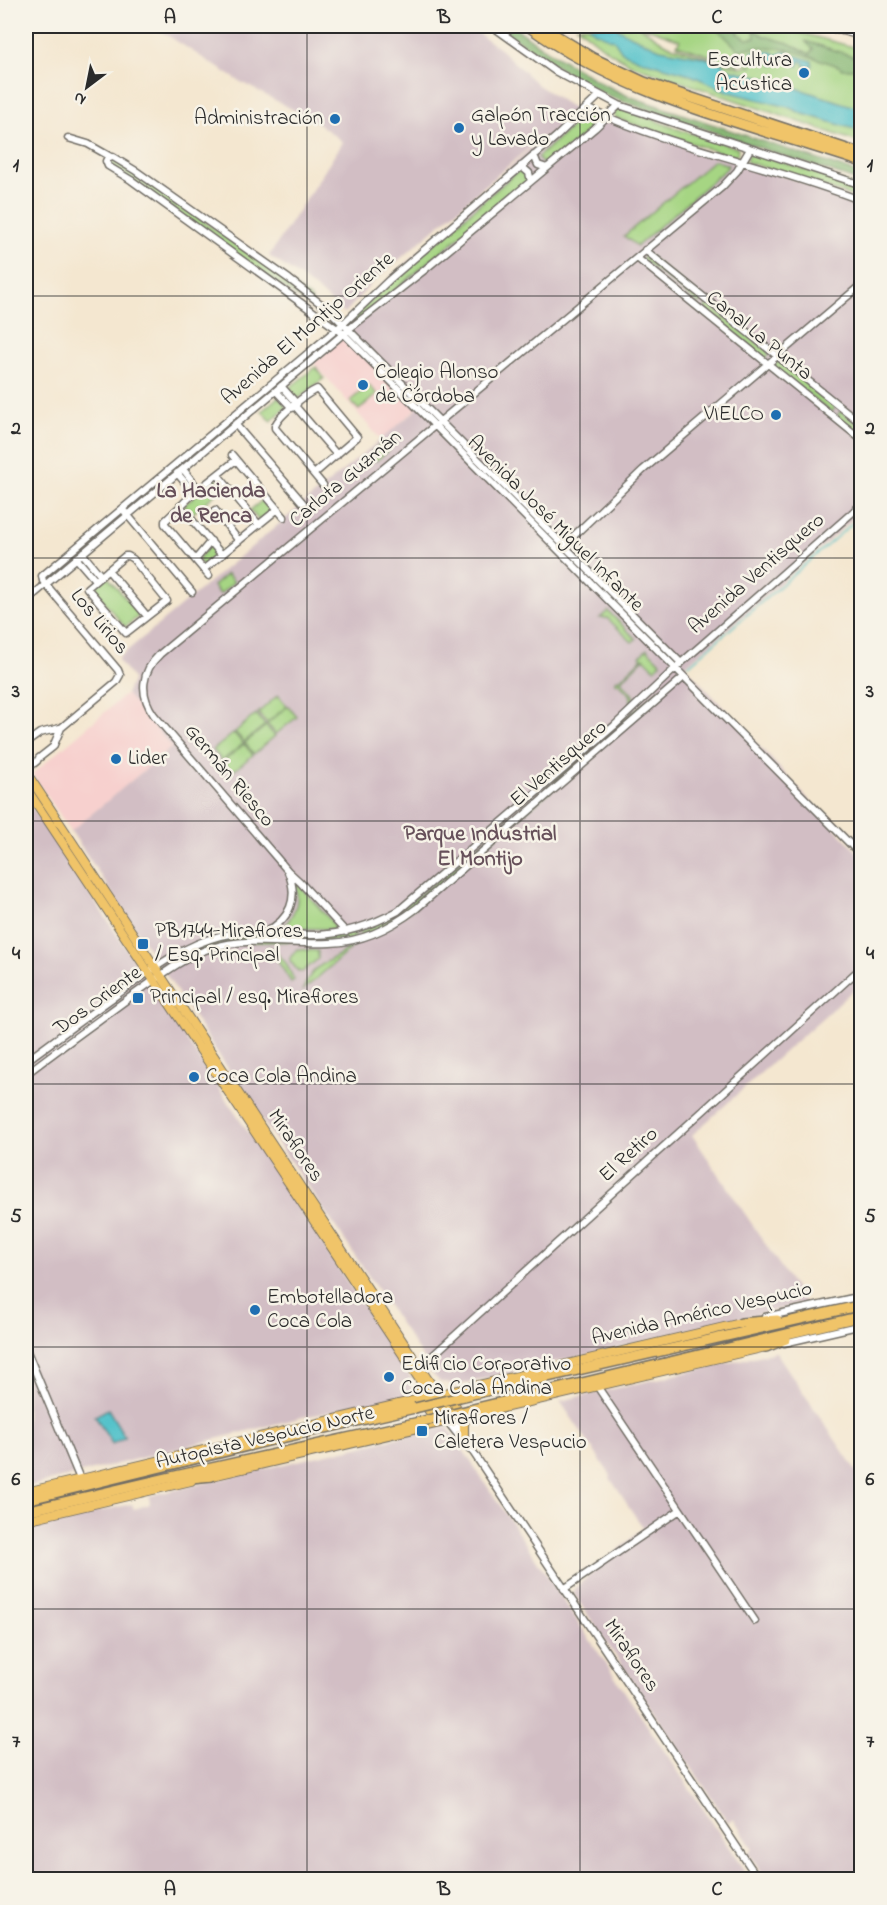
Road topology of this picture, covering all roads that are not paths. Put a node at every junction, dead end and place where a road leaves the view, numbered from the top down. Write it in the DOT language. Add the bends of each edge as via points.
graph roads {
  1 [pos="492,26"];
  2 [pos="528,26"];
  3 [pos="541,26"];
  4 [pos="822,26"];
  5 [pos="852,26"];
  6 [pos="860,27"];
  7 [pos="861,36"];
  8 [pos="599,96"];
  9 [pos="619,105"];
  10 [pos="587,108"];
  11 [pos="607,117"];
  12 [pos="68,138"];
  13 [pos="750,148"];
  14 [pos="861,154"];
  15 [pos="534,155"];
  16 [pos="111,157"];
  17 [pos="861,162"];
  18 [pos="742,163"];
  19 [pos="521,166"];
  20 [pos="547,168"];
  21 [pos="531,181"];
  22 [pos="861,185"];
  23 [pos="861,201"];
  24 [pos="645,250"];
  25 [pos="637,258"];
  26 [pos="861,284"];
  27 [pos="314,297"];
  28 [pos="708,300"];
  29 [pos="306,306"];
  30 [pos="700,310"];
  31 [pos="347,326"];
  32 [pos="338,329"];
  33 [pos="344,334"];
  34 [pos="778,356"];
  35 [pos="768,364"];
  36 [pos="279,388"];
  37 [pos="294,406"];
  38 [pos="841,408"];
  39 [pos="833,417"];
  40 [pos="231,419"];
  41 [pos="441,421"];
  42 [pos="861,424"];
  43 [pos="236,425"];
  44 [pos="435,426"];
  45 [pos="861,440"];
  46 [pos="337,455"];
  47 [pos="180,471"];
  48 [pos="493,473"];
  49 [pos="314,474"];
  50 [pos="218,475"];
  51 [pos="487,479"];
  52 [pos="323,485"];
  53 [pos="197,491"];
  54 [pos="303,503"];
  55 [pos="861,504"];
  56 [pos="180,506"];
  57 [pos="122,509"];
  58 [pos="278,509"];
  59 [pos="214,510"];
  60 [pos="127,515"];
  61 [pos="284,517"];
  62 [pos="259,525"];
  63 [pos="210,541"];
  64 [pos="240,541"];
  65 [pos="564,545"];
  66 [pos="79,555"];
  67 [pos="222,555"];
  68 [pos="196,559"];
  69 [pos="204,569"];
  70 [pos="108,570"];
  71 [pos="209,576"];
  72 [pos="98,578"];
  73 [pos="46,584"];
  74 [pos="192,592"];
  75 [pos="26,601"];
  76 [pos="147,616"];
  77 [pos="660,641"];
  78 [pos="654,648"];
  79 [pos="681,663"];
  80 [pos="676,669"];
  81 [pos="684,677"];
  82 [pos="661,684"];
  83 [pos="668,692"];
  84 [pos="146,701"];
  85 [pos="61,728"];
  86 [pos="26,743"];
  87 [pos="26,771"];
  88 [pos="553,780"];
  89 [pos="558,787"];
  90 [pos="26,788"];
  91 [pos="861,856"];
  92 [pos="83,857"];
  93 [pos="75,862"];
  94 [pos="288,871"];
  95 [pos="440,876"];
  96 [pos="446,883"];
  97 [pos="346,932"];
  98 [pos="264,933"];
  99 [pos="167,959"];
  100 [pos="172,968"];
  101 [pos="861,968"];
  102 [pos="152,970"];
  103 [pos="157,978"];
  104 [pos="205,1050"];
  105 [pos="26,1061"];
  106 [pos="26,1074"];
  107 [pos="861,1296"];
  108 [pos="861,1305"];
  109 [pos="812,1316"];
  110 [pos="861,1316"];
  111 [pos="741,1323"];
  112 [pos="861,1325"];
  113 [pos="815,1327"];
  114 [pos="766,1347"];
  115 [pos="26,1349"];
  116 [pos="420,1367"];
  117 [pos="425,1383"];
  118 [pos="597,1386"];
  119 [pos="450,1392"];
  120 [pos="434,1396"];
  121 [pos="415,1404"];
  122 [pos="468,1413"];
  123 [pos="450,1420"];
  124 [pos="428,1423"];
  125 [pos="464,1435"];
  126 [pos="227,1445"];
  127 [pos="473,1452"];
  128 [pos="153,1476"];
  129 [pos="212,1476"];
  130 [pos="80,1479"];
  131 [pos="26,1492"];
  132 [pos="26,1500"];
  133 [pos="680,1510"];
  134 [pos="26,1511"];
  135 [pos="26,1520"];
  136 [pos="564,1589"];
  137 [pos="755,1621"];
  138 [pos="759,1880"];
  1 -- 8 [label="street" via="545,65"];
  2 -- 17 [label="highway" via="579,59 637,87"];
  3 -- 14 [label="highway" via="593,58 644,82"];
  4 -- 7 [label="street"];
  5 -- 6 [label="street"];
  8 -- 9 [label="street"];
  8 -- 10 [label="street, Avenida El Montijo Oriente"];
  9 -- 11 [label="street"];
  9 -- 13 [label="street"];
  10 -- 11 [label="street"];
  10 -- 15 [label="street, Avenida El Montijo Oriente"];
  11 -- 18 [label="street"];
  11 -- 20 [label="street"];
  12 -- 16 [label="street"];
  13 -- 18 [label="street, Carlota Guzmán"];
  13 -- 22 [label="street"];
  15 -- 19 [label="street, Avenida El Montijo Oriente"];
  15 -- 20 [label="street" via="538,165"];
  16 -- 27 [label="street, Avenida José Miguel Infante"];
  16 -- 29 [label="street, Avenida José Miguel Infante" via="106,159 108,166"];
  18 -- 23 [label="street"];
  18 -- 24 [label="street, Carlota Guzmán" via="722,187"];
  19 -- 21 [label="street"];
  19 -- 31 [label="street, Avenida El Montijo Oriente" via="389,280"];
  20 -- 21 [label="street"];
  21 -- 31 [label="street" via="422,272"];
  24 -- 25 [label="street, Carlota Guzmán"];
  24 -- 28 [label="street, Canal La Punta"];
  25 -- 30 [label="street, Canal La Punta"];
  25 -- 41 [label="street, Carlota Guzmán"];
  26 -- 34 [label="street"];
  27 -- 29 [label="street" via="312,304"];
  27 -- 31 [label="street, Avenida José Miguel Infante"];
  28 -- 30 [label="street"];
  28 -- 34 [label="street, Canal La Punta"];
  29 -- 32 [label="street, Avenida José Miguel Infante"];
  30 -- 35 [label="street, Canal La Punta"];
  31 -- 32 [label="street, Avenida El Montijo Oriente"];
  31 -- 33 [label="street"];
  31 -- 41 [label="street, Avenida José Miguel Infante"];
  32 -- 33 [label="street, Avenida José Miguel Infante"];
  32 -- 40 [label="street, Avenida El Montijo Oriente"];
  33 -- 36 [label="street"];
  33 -- 44 [label="street, Avenida José Miguel Infante"];
  34 -- 35 [label="street"];
  34 -- 38 [label="street, Canal La Punta"];
  35 -- 39 [label="street, Canal La Punta"];
  35 -- 65 [label="street" via="644,470"];
  36 -- 37 [label="street"];
  36 -- 43 [label="street"];
  37 -- 46 [label="street"];
  37 -- 46 [label="street" via="317,389 356,435 356,440"];
  37 -- 49 [label="street" via="275,427"];
  38 -- 39 [label="street"];
  38 -- 42 [label="street, Canal La Punta"];
  39 -- 45 [label="street, Canal La Punta"];
  40 -- 43 [label="street"];
  40 -- 57 [label="street, Avenida El Montijo Oriente"];
  41 -- 44 [label="street, Carlota Guzmán"];
  41 -- 48 [label="street, Avenida José Miguel Infante"];
  43 -- 47 [label="street"];
  43 -- 54 [label="street"];
  44 -- 51 [label="street, Avenida José Miguel Infante"];
  44 -- 84 [label="street, Carlota Guzmán" via="157,657 145,677"];
  46 -- 49 [label="street"];
  47 -- 53 [label="street"];
  47 -- 60 [label="street"];
  48 -- 51 [label="street"];
  48 -- 65 [label="street, Avenida José Miguel Infante"];
  49 -- 52 [label="street"];
  50 -- 53 [label="street"];
  50 -- 58 [label="street" via="234,458"];
  50 -- 62 [label="street"];
  51 -- 78 [label="street, Avenida José Miguel Infante"];
  53 -- 56 [label="street"];
  55 -- 79 [label="street, Avenida Ventisquero"];
  56 -- 63 [label="street"];
  56 -- 68 [label="street" via="165,524"];
  57 -- 60 [label="street"];
  57 -- 73 [label="street, Avenida El Montijo Oriente" via="43,575"];
  58 -- 61 [label="street"];
  58 -- 62 [label="street"];
  59 -- 64 [label="street"];
  60 -- 66 [label="street"];
  60 -- 74 [label="street"];
  62 -- 64 [label="street"];
  63 -- 67 [label="street"];
  63 -- 68 [label="street"];
  64 -- 67 [label="street"];
  65 -- 77 [label="street, Avenida José Miguel Infante"];
  66 -- 72 [label="street"];
  66 -- 73 [label="street"];
  67 -- 69 [label="street"];
  68 -- 69 [label="street"];
  69 -- 71 [label="street"];
  70 -- 72 [label="street"];
  70 -- 76 [label="street"];
  70 -- 76 [label="street" via="125,556 133,560 167,601"];
  72 -- 76 [label="street" via="87,588 126,633"];
  73 -- 75 [label="street"];
  73 -- 85 [label="street, Los Lirios" via="120,675"];
  77 -- 78 [label="street"];
  77 -- 79 [label="street, Avenida José Miguel Infante"];
  78 -- 80 [label="street, Avenida José Miguel Infante"];
  79 -- 80 [label="street, Avenida Ventisquero"];
  80 -- 81 [label="street, Avenida José Miguel Infante"];
  80 -- 82 [label="street, El Ventisquero"];
  81 -- 83 [label="street, El Ventisquero"];
  81 -- 91 [label="street, Avenida José Miguel Infante"];
  82 -- 83 [label="street"];
  82 -- 88 [label="street, El Ventisquero"];
  83 -- 89 [label="street, El Ventisquero"];
  84 -- 94 [label="street, Germán Riesco"];
  85 -- 86 [label="street" via="40,733"];
  85 -- 87 [label="street" via="51,748"];
  87 -- 92 [label="main road, Miraflores"];
  88 -- 89 [label="street"];
  88 -- 95 [label="street, El Ventisquero"];
  89 -- 96 [label="street, El Ventisquero"];
  90 -- 93 [label="main road, Miraflores"];
  92 -- 93 [label="main road"];
  92 -- 102 [label="main road, Miraflores"];
  93 -- 102 [label="main road, Miraflores"];
  94 -- 97 [label="street, Germán Riesco"];
  94 -- 98 [label="street" via="293,891 290,910 280,923"];
  95 -- 96 [label="street"];
  95 -- 97 [label="street, El Ventisquero" via="398,911"];
  96 -- 100 [label="street, El Ventisquero" via="401,920 368,936 331,943 227,944"];
  97 -- 98 [label="street, El Ventisquero"];
  98 -- 99 [label="street, El Ventisquero" via="209,939"];
  99 -- 100 [label="street"];
  99 -- 102 [label="street, El Ventisquero"];
  100 -- 103 [label="street, El Ventisquero"];
  101 -- 116 [label="street, El Retiro"];
  102 -- 103 [label="main road, Miraflores"];
  102 -- 105 [label="street, Dos Oriente"];
  103 -- 104 [label="main road, Miraflores"];
  103 -- 106 [label="street, Dos Oriente"];
  104 -- 116 [label="main road, Miraflores"];
  104 -- 117 [label="main road, Miraflores"];
  107 -- 111 [label="street, Avenida Américo Vespucio"];
  108 -- 109 [label="highway, Autopista Vespucio Norte"];
  109 -- 111 [label="highway"];
  109 -- 121 [label="highway, Autopista Vespucio Norte, bridge"];
  110 -- 113 [label="highway, Autopista Vespucio Norte"];
  111 -- 119 [label="main road, Avenida Américo Vespucio"];
  112 -- 114 [label="street"];
  113 -- 114 [label="highway"];
  113 -- 122 [label="highway, Autopista Vespucio Norte"];
  114 -- 118 [label="main road"];
  115 -- 130 [label="street"];
  116 -- 117 [label="main road, Miraflores"];
  117 -- 119 [label="main road"];
  117 -- 120 [label="main road, Miraflores"];
  117 -- 121 [label="main road"];
  118 -- 122 [label="main road"];
  118 -- 133 [label="street"];
  119 -- 120 [label="main road, Avenida Américo Vespucio"];
  119 -- 122 [label="main road" via="458,1410"];
  120 -- 121 [label="main road, Avenida Américo Vespucio"];
  120 -- 123 [label="main road, Miraflores"];
  121 -- 124 [label="main road" via="426,1407 433,1419"];
  121 -- 126 [label="main road, Avenida Américo Vespucio"];
  121 -- 128 [label="highway, Autopista Vespucio Norte" via="260,1443"];
  122 -- 123 [label="main road"];
  122 -- 124 [label="highway, Autopista Vespucio Norte, bridge"];
  122 -- 125 [label="main road"];
  123 -- 124 [label="main road"];
  123 -- 125 [label="street, Miraflores"];
  123 -- 127 [label="street, Miraflores"];
  124 -- 128 [label="highway, Autopista Vespucio Norte"];
  124 -- 129 [label="main road"];
  125 -- 127 [label="street, Miraflores"];
  126 -- 128 [label="highway"];
  126 -- 130 [label="main road, Avenida Américo Vespucio"];
  127 -- 136 [label="street, Miraflores"];
  128 -- 129 [label="highway"];
  128 -- 132 [label="highway, Autopista Vespucio Norte"];
  128 -- 134 [label="highway, Autopista Vespucio Norte"];
  129 -- 135 [label="main road"];
  130 -- 131 [label="main road, Avenida Américo Vespucio"];
  133 -- 136 [label="street"];
  133 -- 137 [label="street"];
  136 -- 138 [label="street, Miraflores"];
}
